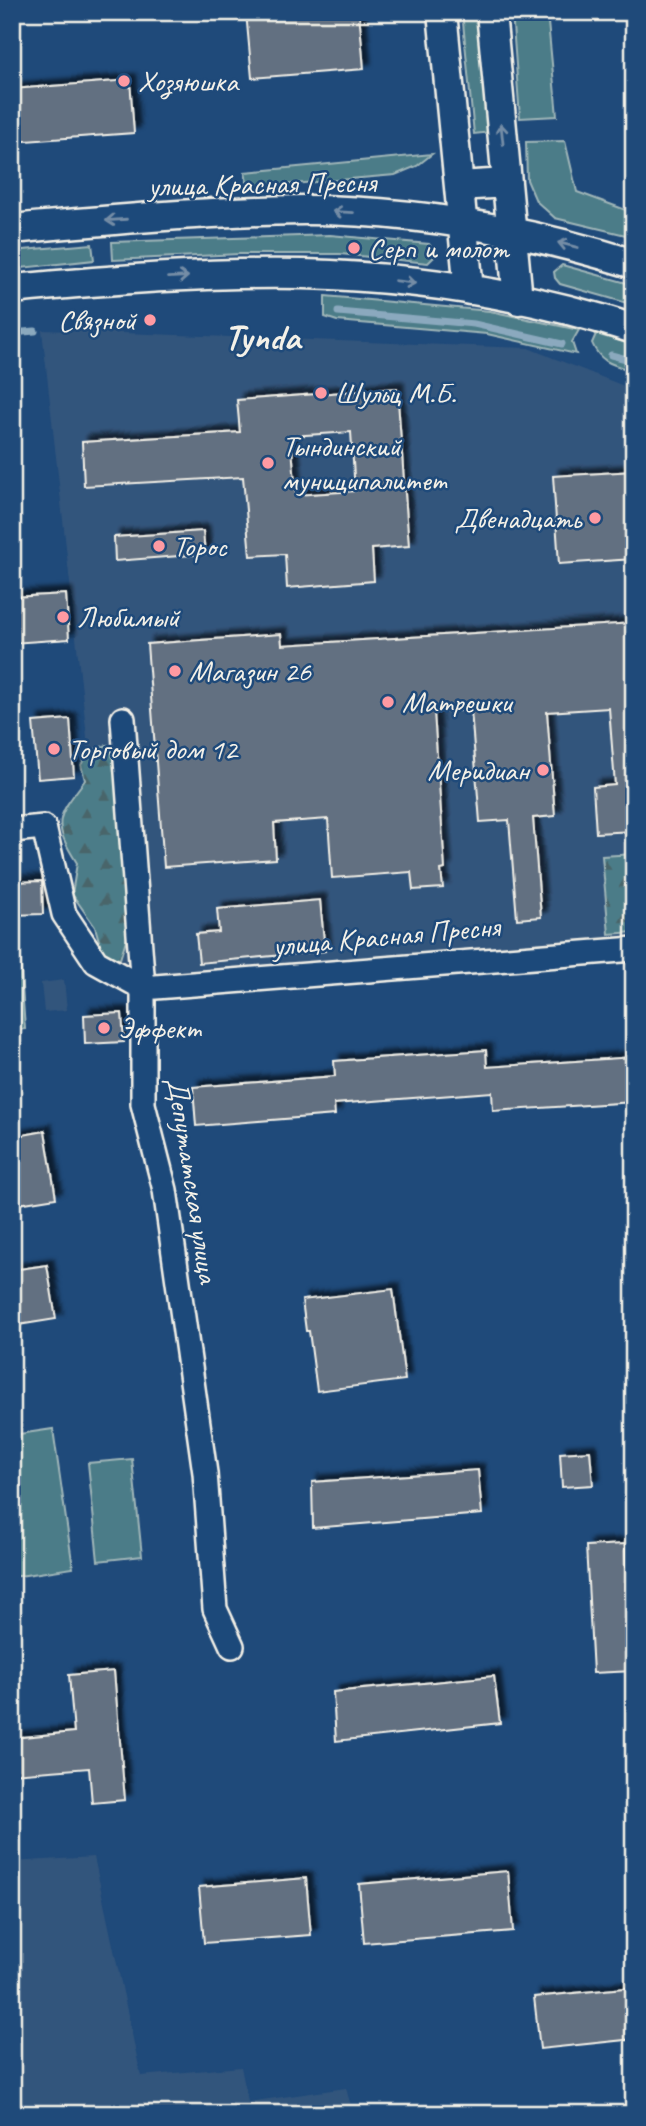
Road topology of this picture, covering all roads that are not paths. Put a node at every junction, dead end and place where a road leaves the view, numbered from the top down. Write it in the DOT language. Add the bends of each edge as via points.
graph roads {
  1 [pos="442,12"];
  2 [pos="491,12"];
  3 [pos="507,183"];
  4 [pos="459,186"];
  5 [pos="462,224"];
  6 [pos="12,229"];
  7 [pos="512,232"];
  8 [pos="634,264"];
  9 [pos="12,289"];
  10 [pos="469,290"];
  11 [pos="519,300"];
  12 [pos="634,329"];
  13 [pos="123,719"];
  14 [pos="12,830"];
  15 [pos="634,949"];
  16 [pos="143,988"];
  17 [pos="232,1646"];
  1 -- 4 [label="street"];
  3 -- 2 [label="street, one-way"];
  3 -- 4 [label="street"];
  3 -- 7 [label="street"];
  4 -- 5 [label="street"];
  5 -- 6 [label="street, улица Красная Пресня, one-way" via="306,210"];
  5 -- 7 [label="street, улица Красная Пресня"];
  5 -- 10 [label="street"];
  8 -- 7 [label="street, улица Красная Пресня, one-way"];
  7 -- 11 [label="street"];
  9 -- 10 [label="street, one-way" via="152,278 305,274"];
  10 -- 11 [label="street"];
  11 -- 12 [label="street"];
  13 -- 16 [label="street, Депутатская улица"];
  14 -- 16 [label="street" via="44,828 64,914 96,962"];
  15 -- 16 [label="street, улица Красная Пресня"];
  16 -- 17 [label="street, Депутатская улица" via="143,1104 165,1190 198,1419 215,1609"];
}
